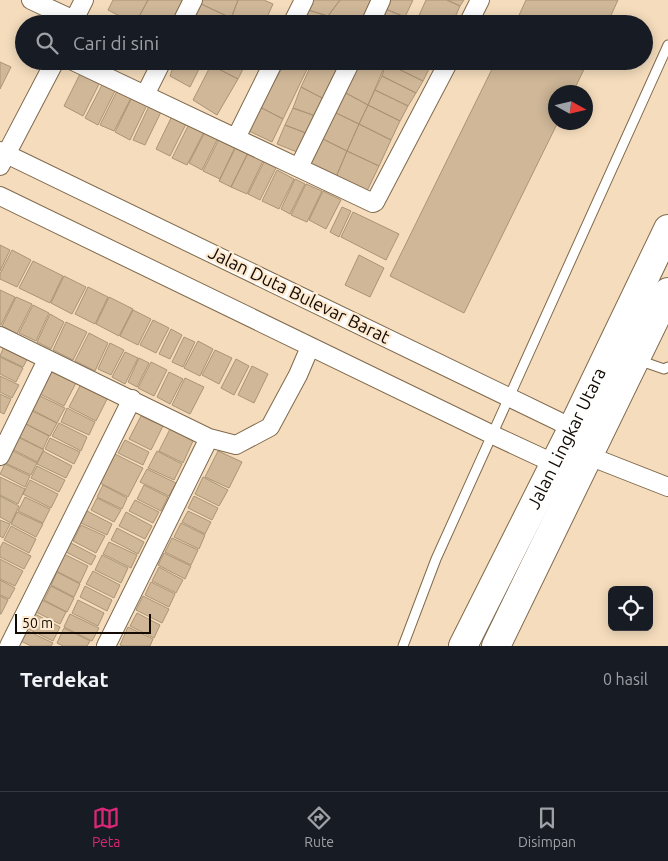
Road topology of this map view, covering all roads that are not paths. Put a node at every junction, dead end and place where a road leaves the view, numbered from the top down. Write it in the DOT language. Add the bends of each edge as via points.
graph roads {
  1 [pos="32,0"];
  2 [pos="84,0"];
  3 [pos="193,0"];
  4 [pos="304,0"];
  5 [pos="381,0"];
  6 [pos="480,0"];
  7 [pos="60,15"];
  8 [pos="76,15"];
  9 [pos="186,15"];
  10 [pos="296,15"];
  11 [pos="374,15"];
  12 [pos="472,15"];
  13 [pos="668,45"];
  14 [pos="50,70"];
  15 [pos="92,70"];
  16 [pos="158,70"];
  17 [pos="270,70"];
  18 [pos="347,70"];
  19 [pos="444,70"];
  20 [pos="145,95"];
  21 [pos="236,138"];
  22 [pos="2,158"];
  23 [pos="299,167"];
  24 [pos="0,196"];
  25 [pos="668,229"];
  26 [pos="668,292"];
  27 [pos="0,336"];
  28 [pos="310,347"];
  29 [pos="635,359"];
  30 [pos="47,360"];
  31 [pos="668,367"];
  32 [pos="132,399"];
  33 [pos="514,400"];
  34 [pos="565,425"];
  35 [pos="209,438"];
  36 [pos="499,438"];
  37 [pos="0,456"];
  38 [pos="573,458"];
  39 [pos="668,487"];
  40 [pos="9,646"];
  41 [pos="106,646"];
  42 [pos="403,646"];
  43 [pos="463,646"];
  44 [pos="496,646"];
  1 -- 7 [label="street"];
  2 -- 8 [label="street"];
  3 -- 9 [label="street"];
  4 -- 10 [label="street"];
  5 -- 11 [label="street"];
  6 -- 12 [label="street"];
  13 -- 33 [label="lane"];
  14 -- 22 [label="street"];
  15 -- 20 [label="street"];
  16 -- 20 [label="street"];
  17 -- 21 [label="street"];
  18 -- 23 [label="street"];
  19 -- 23 [label="street" via="375,202"];
  20 -- 21 [label="street"];
  21 -- 23 [label="street"];
  22 -- 33 [label="street, Jalan Duta Bulevar Barat"];
  24 -- 28 [label="street"];
  25 -- 34 [label="main road, Jalan Lingkar Utara"];
  26 -- 29 [label="main road, Jalan Lingkar Utara"];
  27 -- 30 [label="street"];
  28 -- 35 [label="street" via="270,427 236,445"];
  28 -- 36 [label="street"];
  29 -- 31 [label="lane" via="664,369"];
  29 -- 38 [label="main road, Jalan Lingkar Utara"];
  30 -- 32 [label="street"];
  30 -- 37 [label="street"];
  32 -- 35 [label="street"];
  32 -- 40 [label="street"];
  33 -- 34 [label="street, Jalan Duta Bulevar Barat"];
  33 -- 36 [label="lane"];
  34 -- 38 [label="main road, Jalan Lingkar Utara"];
  34 -- 38 [label="street, Jalan Duta Bulevar Barat"];
  35 -- 41 [label="street"];
  36 -- 38 [label="street"];
  36 -- 42 [label="lane" via="436,559"];
  38 -- 39 [label="street"];
  38 -- 43 [label="main road, Jalan Lingkar Utara"];
  38 -- 44 [label="main road, Jalan Lingkar Utara"];
}
